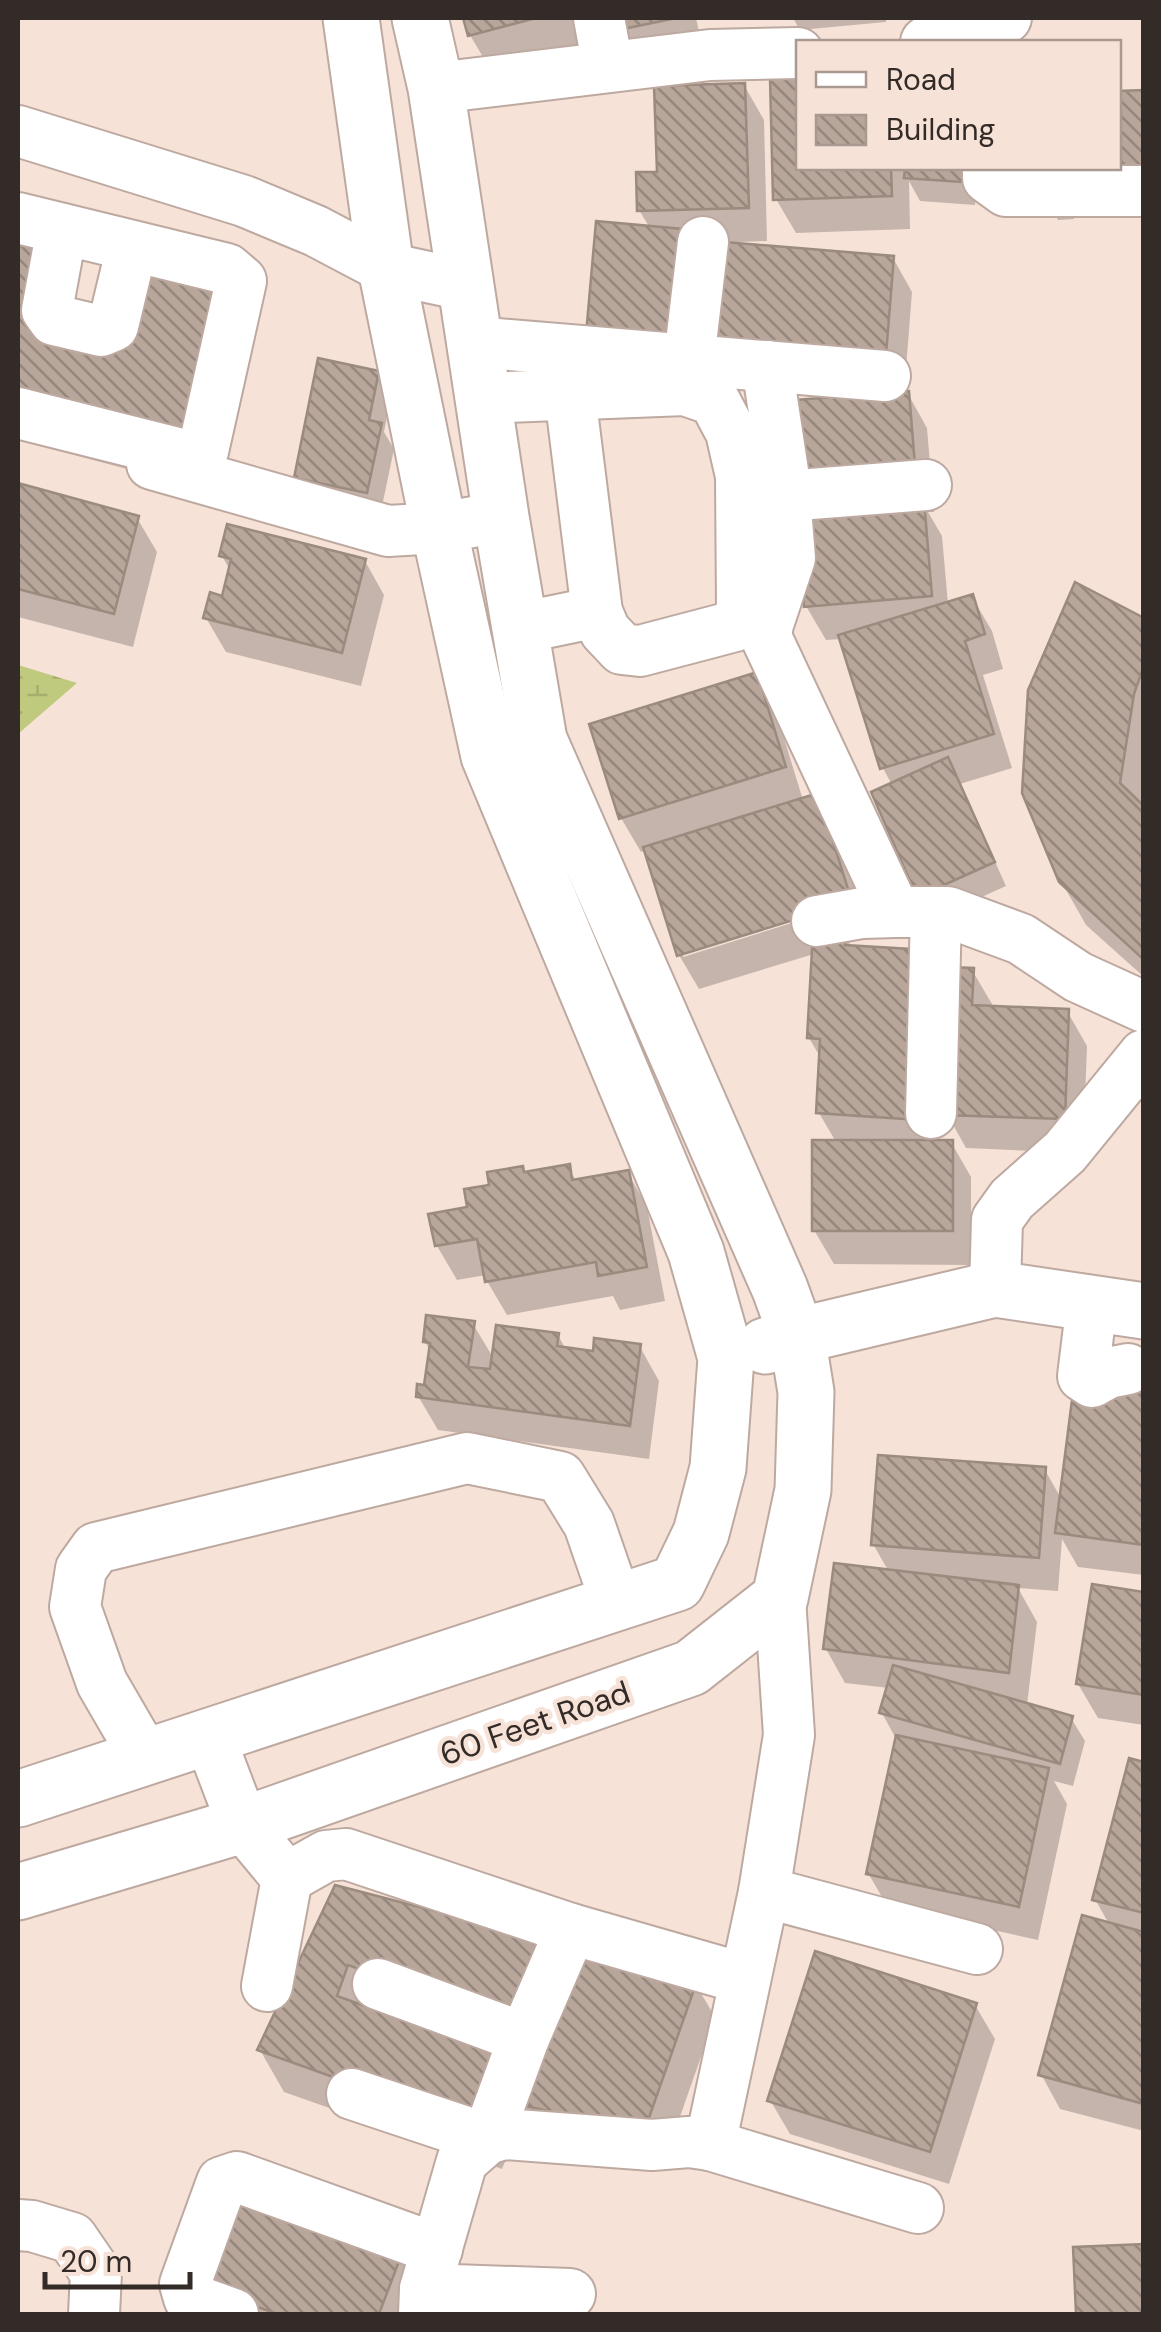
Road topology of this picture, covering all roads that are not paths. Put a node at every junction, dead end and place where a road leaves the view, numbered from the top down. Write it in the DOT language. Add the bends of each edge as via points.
graph roads {
  1 [pos="352,18"];
  2 [pos="420,18"];
  3 [pos="599,18"];
  4 [pos="1006,18"];
  5 [pos="706,36"];
  6 [pos="933,40"];
  7 [pos="796,53"];
  8 [pos="608,67"];
  9 [pos="436,88"];
  10 [pos="18,131"];
  11 [pos="445,149"];
  12 [pos="371,158"];
  13 [pos="988,170"];
  14 [pos="1144,191"];
  15 [pos="244,201"];
  16 [pos="40,224"];
  17 [pos="703,242"];
  18 [pos="132,247"];
  19 [pos="386,268"];
  20 [pos="228,269"];
  21 [pos="465,285"];
  22 [pos="474,342"];
  23 [pos="689,360"];
  24 [pos="767,366"];
  25 [pos="885,376"];
  26 [pos="570,394"];
  27 [pos="483,398"];
  28 [pos="18,413"];
  29 [pos="18,426"];
  30 [pos="926,485"];
  31 [pos="786,496"];
  32 [pos="501,517"];
  33 [pos="438,528"];
  34 [pos="596,612"];
  35 [pos="520,628"];
  36 [pos="915,912"];
  37 [pos="818,921"];
  38 [pos="1144,1007"];
  39 [pos="1144,1055"];
  40 [pos="930,1113"];
  41 [pos="995,1289"];
  42 [pos="1118,1307"];
  43 [pos="798,1336"];
  44 [pos="726,1358"];
  45 [pos="1128,1369"];
  46 [pos="780,1598"];
  47 [pos="616,1602"];
  48 [pos="209,1736"];
  49 [pos="144,1757"];
  50 [pos="18,1799"];
  51 [pos="243,1825"];
  52 [pos="287,1878"];
  53 [pos="18,1892"];
  54 [pos="764,1892"];
  55 [pos="571,1929"];
  56 [pos="977,1948"];
  57 [pos="745,1979"];
  58 [pos="378,1984"];
  59 [pos="267,1986"];
  60 [pos="524,2038"];
  61 [pos="352,2094"];
  62 [pos="487,2140"];
  63 [pos="710,2144"];
  64 [pos="918,2208"];
  65 [pos="18,2225"];
  66 [pos="428,2284"];
  67 [pos="570,2294"];
  68 [pos="94,2314"];
  69 [pos="233,2314"];
  1 -- 12 [label="street"];
  2 -- 9 [label="street"];
  3 -- 8 [label="street"];
  4 -- 6 [label="street"];
  5 -- 7 [label="street"];
  5 -- 8 [label="street"];
  8 -- 9 [label="street"];
  9 -- 11 [label="street"];
  10 -- 15 [label="street"];
  11 -- 12 [label="street"];
  11 -- 21 [label="street"];
  12 -- 19 [label="street"];
  13 -- 14 [label="street" via="988,178 1006,191"];
  15 -- 19 [label="street"];
  15 -- 20 [label="street"];
  16 -- 18 [label="street"];
  16 -- 18 [label="street" via="47,310 54,320 102,331 113,326"];
  17 -- 23 [label="street"];
  18 -- 20 [label="street"];
  19 -- 21 [label="street"];
  19 -- 33 [label="street"];
  20 -- 28 [label="street" via="241,281 203,451 190,456"];
  21 -- 22 [label="street"];
  22 -- 23 [label="street"];
  22 -- 27 [label="street"];
  23 -- 24 [label="street"];
  24 -- 25 [label="street"];
  24 -- 31 [label="street"];
  26 -- 27 [label="street"];
  26 -- 34 [label="street"];
  26 -- 34 [label="street" via="685,390 714,400 731,432 741,476 742,608 735,626 622,650"];
  27 -- 32 [label="street"];
  29 -- 33 [label="street" via="388,531"];
  30 -- 31 [label="street"];
  31 -- 36 [label="street" via="790,558 766,637"];
  32 -- 33 [label="street"];
  32 -- 35 [label="street"];
  33 -- 44 [label="street" via="489,756 696,1252"];
  34 -- 35 [label="street"];
  35 -- 43 [label="street" via="539,740"];
  36 -- 37 [label="street"];
  36 -- 38 [label="street" via="948,912 1021,939 1078,977"];
  36 -- 40 [label="street"];
  39 -- 41 [label="street" via="1065,1152 996,1220"];
  41 -- 42 [label="street"];
  41 -- 43 [label="street"];
  42 -- 45 [label="street" via="1083,1376 1092,1382"];
  43 -- 44 [label="street"];
  43 -- 46 [label="street" via="806,1392 802,1490"];
  44 -- 47 [label="street" via="718,1468 701,1534 677,1583"];
  46 -- 51 [label="street, 60 Feet Road" via="690,1668"];
  46 -- 54 [label="street" via="788,1735"];
  47 -- 48 [label="street"];
  47 -- 49 [label="street" via="589,1524 560,1477 467,1458 96,1548 81,1569 76,1606 102,1682"];
  48 -- 49 [label="street"];
  48 -- 51 [label="street"];
  49 -- 50 [label="street"];
  51 -- 52 [label="street"];
  51 -- 53 [label="street, 60 Feet Road"];
  52 -- 55 [label="street" via="326,1856 346,1854"];
  52 -- 59 [label="street"];
  54 -- 56 [label="street"];
  54 -- 57 [label="street"];
  55 -- 57 [label="street"];
  55 -- 60 [label="street"];
  57 -- 63 [label="street"];
  58 -- 60 [label="street"];
  60 -- 62 [label="street"];
  61 -- 62 [label="street"];
  62 -- 63 [label="street" via="504,2134"];
  62 -- 66 [label="street" via="462,2161"];
  63 -- 64 [label="street"];
  65 -- 68 [label="street" via="72,2238 96,2273"];
  66 -- 67 [label="street"];
  66 -- 69 [label="street" via="237,2177 222,2182 185,2284 189,2298"];
}
